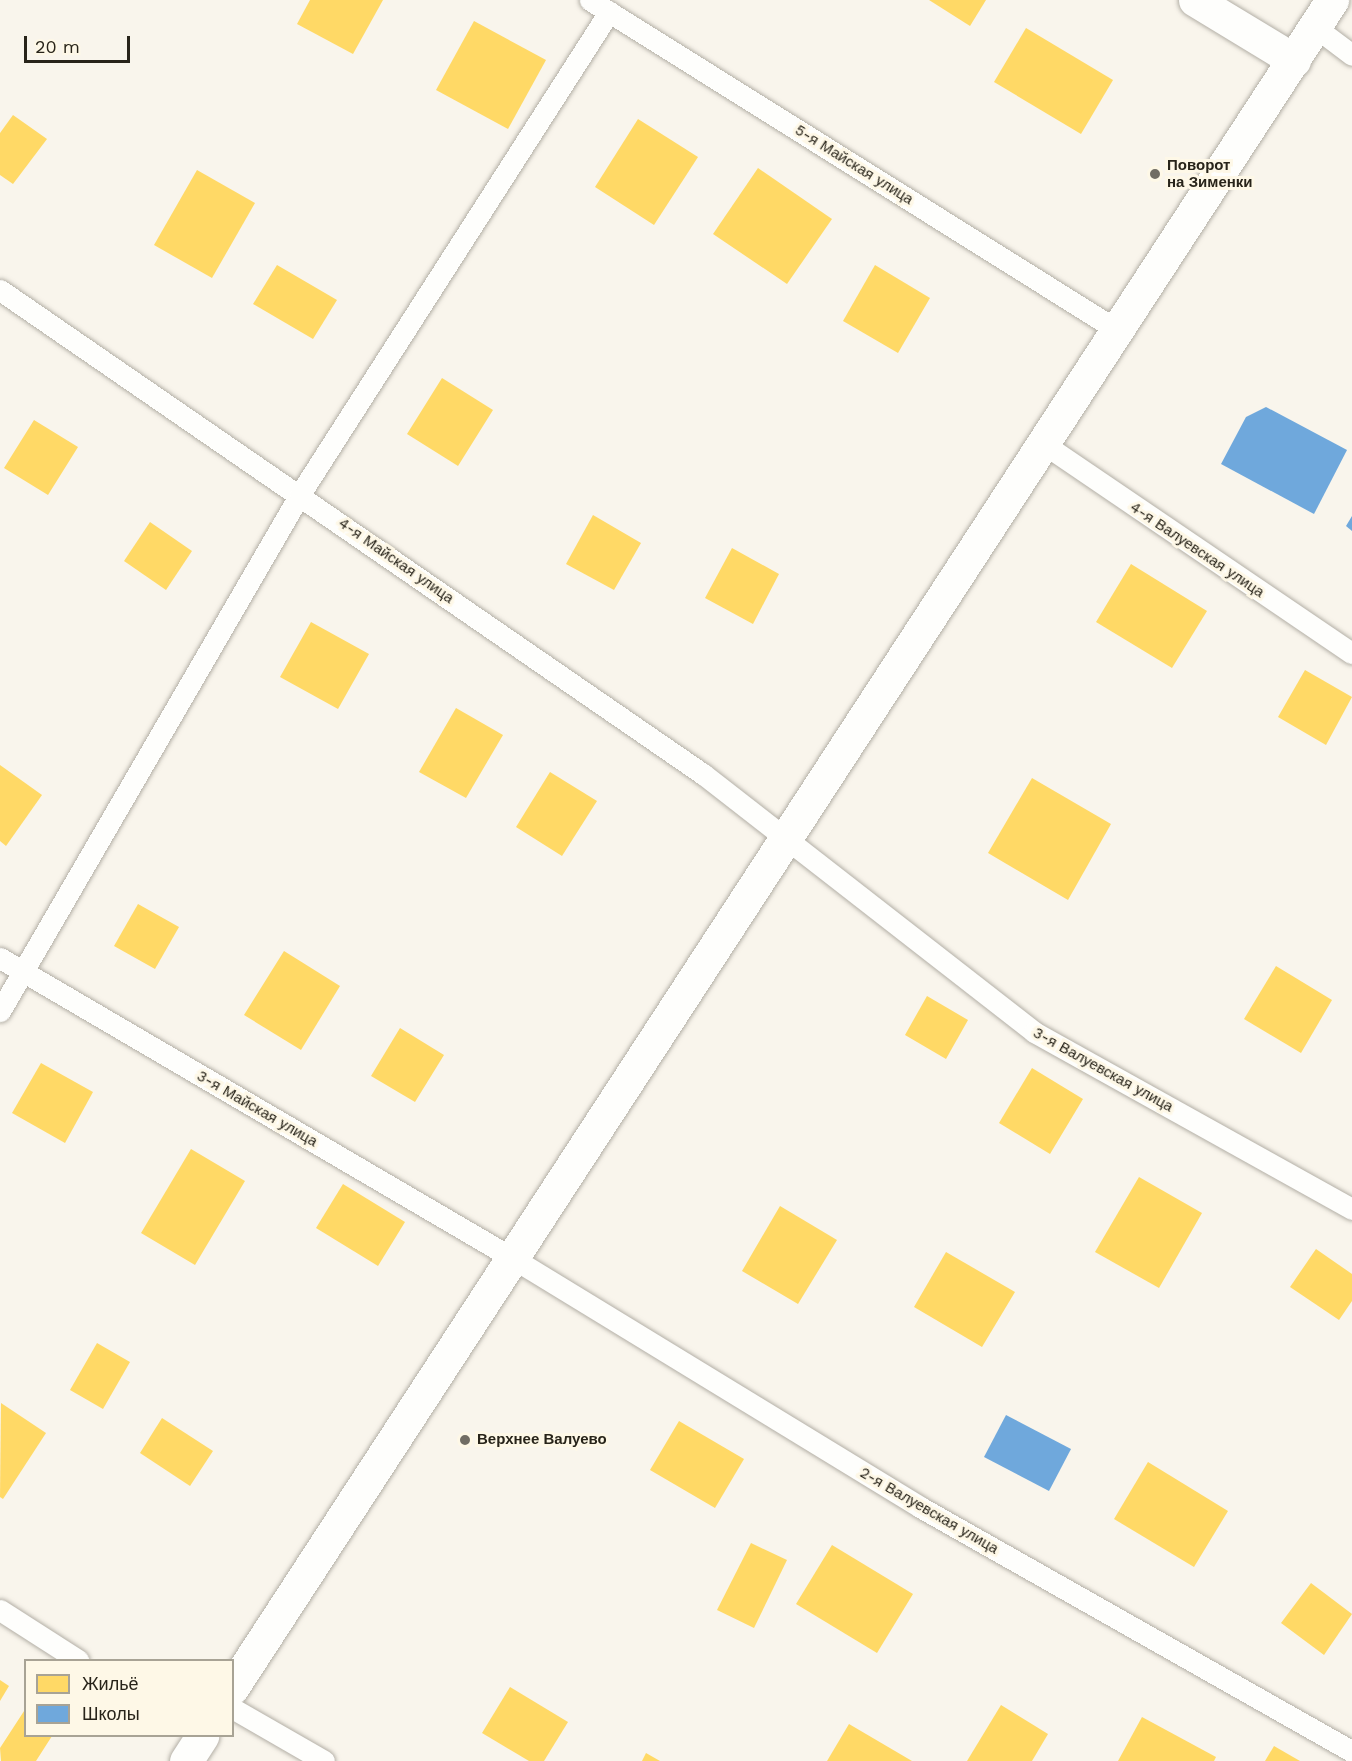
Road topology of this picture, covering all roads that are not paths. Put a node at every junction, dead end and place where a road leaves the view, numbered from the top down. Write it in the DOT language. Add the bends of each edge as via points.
graph roads {
  1 [pos="590,0"];
  2 [pos="1195,0"];
  3 [pos="1332,0"];
  4 [pos="609,12"];
  5 [pos="1315,27"];
  6 [pos="1352,55"];
  7 [pos="1294,60"];
  8 [pos="0,290"];
  9 [pos="1118,330"];
  10 [pos="1044,444"];
  11 [pos="300,494"];
  12 [pos="1352,653"];
  13 [pos="787,838"];
  14 [pos="0,958"];
  15 [pos="24,973"];
  16 [pos="0,1011"];
  17 [pos="1352,1209"];
  18 [pos="514,1259"];
  19 [pos="0,1610"];
  20 [pos="76,1659"];
  21 [pos="234,1685"];
  22 [pos="234,1709"];
  23 [pos="201,1737"];
  24 [pos="1352,1751"];
  25 [pos="186,1761"];
  26 [pos="324,1761"];
  1 -- 4 [label="lane, 5-я Майская улица"];
  2 -- 7 [label="street"];
  3 -- 5 [label="street"];
  4 -- 9 [label="lane, 5-я Майская улица"];
  4 -- 11 [label="lane"];
  5 -- 6 [label="lane"];
  5 -- 7 [label="street"];
  7 -- 9 [label="street"];
  8 -- 11 [label="lane, 4-я Майская улица"];
  9 -- 10 [label="street"];
  10 -- 12 [label="lane, 4-я Валуевская улица"];
  10 -- 13 [label="street"];
  11 -- 13 [label="lane, 4-я Майская улица" via="703,774"];
  11 -- 15 [label="lane"];
  13 -- 17 [label="lane, 3-я Валуевская улица" via="1034,1032"];
  13 -- 18 [label="street"];
  14 -- 15 [label="lane, 3-я Майская улица"];
  15 -- 16 [label="lane"];
  15 -- 18 [label="lane, 3-я Майская улица"];
  18 -- 21 [label="street"];
  18 -- 24 [label="lane, 2-я Валуевская улица" via="920,1507"];
  19 -- 20 [label="lane"];
  22 -- 26 [label="lane"];
  23 -- 25 [label="street"];
}
